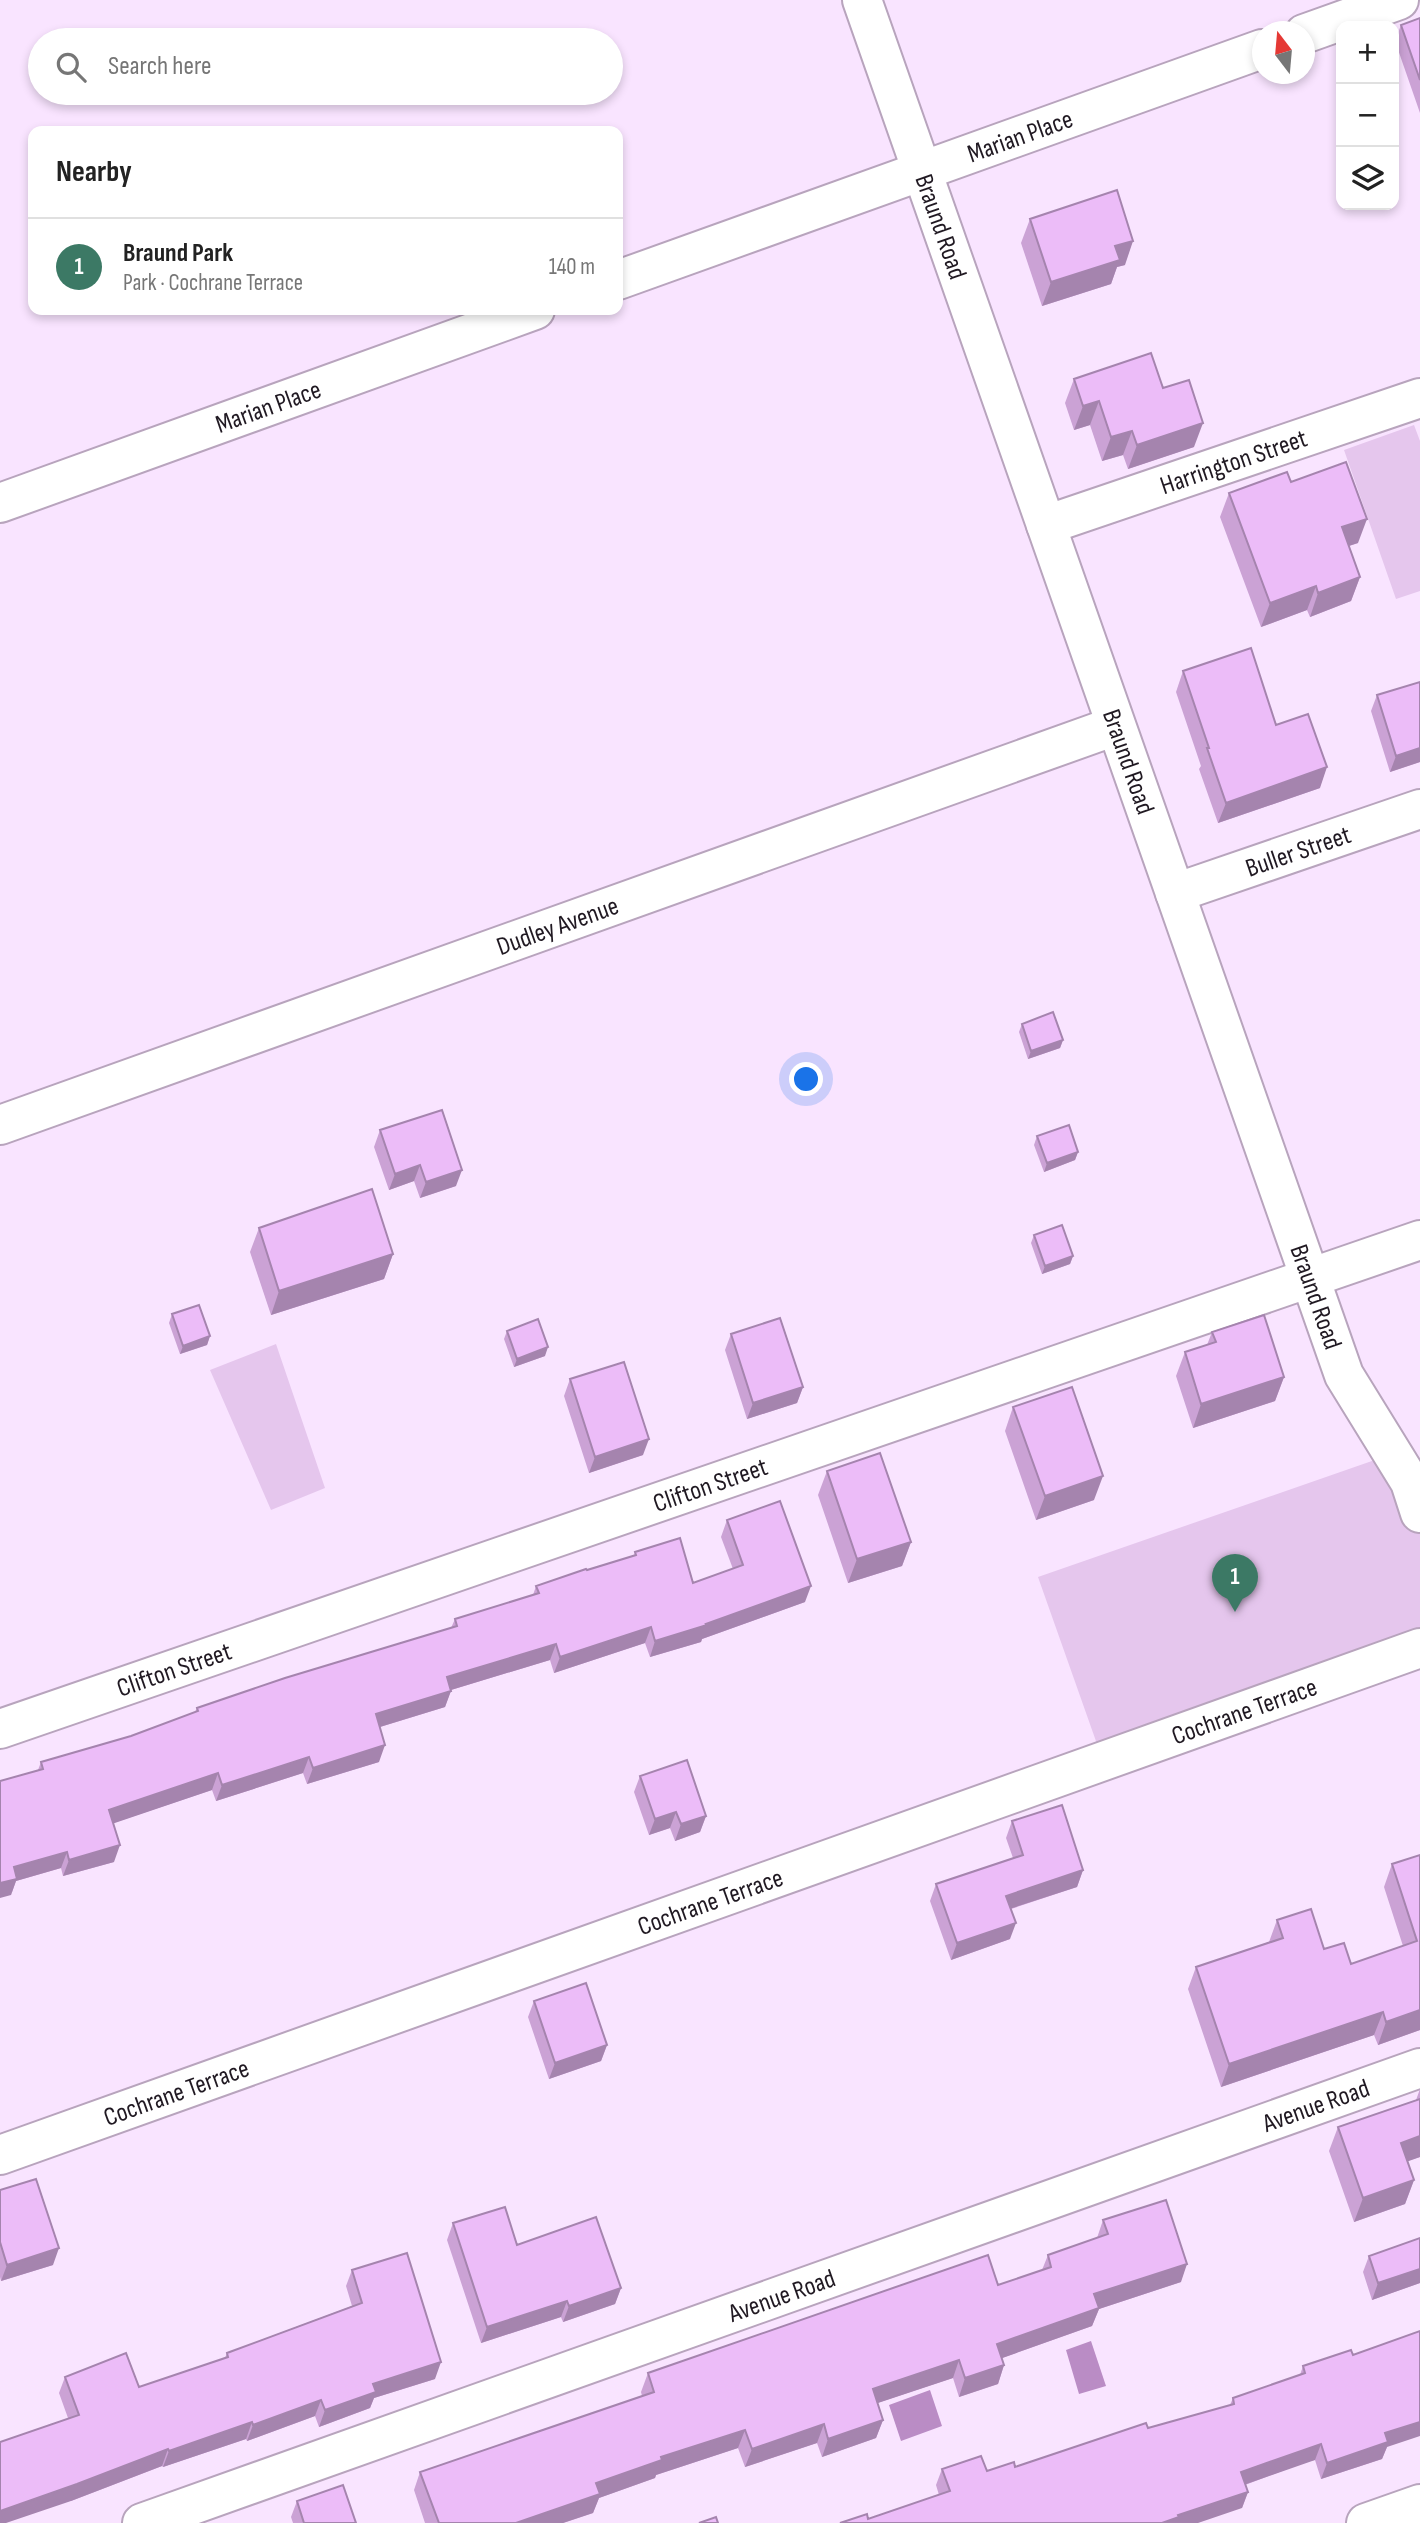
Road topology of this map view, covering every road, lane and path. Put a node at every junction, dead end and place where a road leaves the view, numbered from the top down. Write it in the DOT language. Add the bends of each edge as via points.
graph roads {
  1 [pos="862,0"];
  2 [pos="1399,0"];
  3 [pos="1315,30"];
  4 [pos="1252,53"];
  5 [pos="922,170"];
  6 [pos="623,278"];
  7 [pos="521,315"];
  8 [pos="1420,398"];
  9 [pos="0,502"];
  10 [pos="1046,525"];
  11 [pos="1115,726"];
  12 [pos="1420,809"];
  13 [pos="1175,893"];
  14 [pos="0,1125"];
  15 [pos="1420,1240"];
  16 [pos="1310,1278"];
  17 [pos="1420,1513"];
  18 [pos="1420,1648"];
  19 [pos="0,1729"];
  20 [pos="1420,2068"];
  21 [pos="0,2155"];
  22 [pos="1420,2504"];
  23 [pos="218,2511"];
  24 [pos="142,2523"];
  25 [pos="1366,2523"];
  1 -- 5 [label="street, Braund Road"];
  2 -- 3 [label="street"];
  4 -- 5 [label="street, Marian Place"];
  5 -- 6 [label="street, Marian Place"];
  5 -- 10 [label="street, Braund Road"];
  7 -- 9 [label="street, Marian Place"];
  8 -- 10 [label="street, Harrington Street"];
  10 -- 11 [label="street, Braund Road"];
  11 -- 13 [label="street, Braund Road"];
  11 -- 14 [label="street, Dudley Avenue"];
  12 -- 13 [label="street, Buller Street"];
  13 -- 16 [label="street, Braund Road"];
  15 -- 16 [label="street, Clifton Street"];
  16 -- 17 [label="street, Braund Road" via="1344,1375 1409,1482"];
  16 -- 19 [label="street, Clifton Street"];
  18 -- 21 [label="street, Cochrane Terrace"];
  20 -- 23 [label="street, Avenue Road"];
  22 -- 25 [label="street"];
  23 -- 24 [label="street, Avenue Road"];
}
